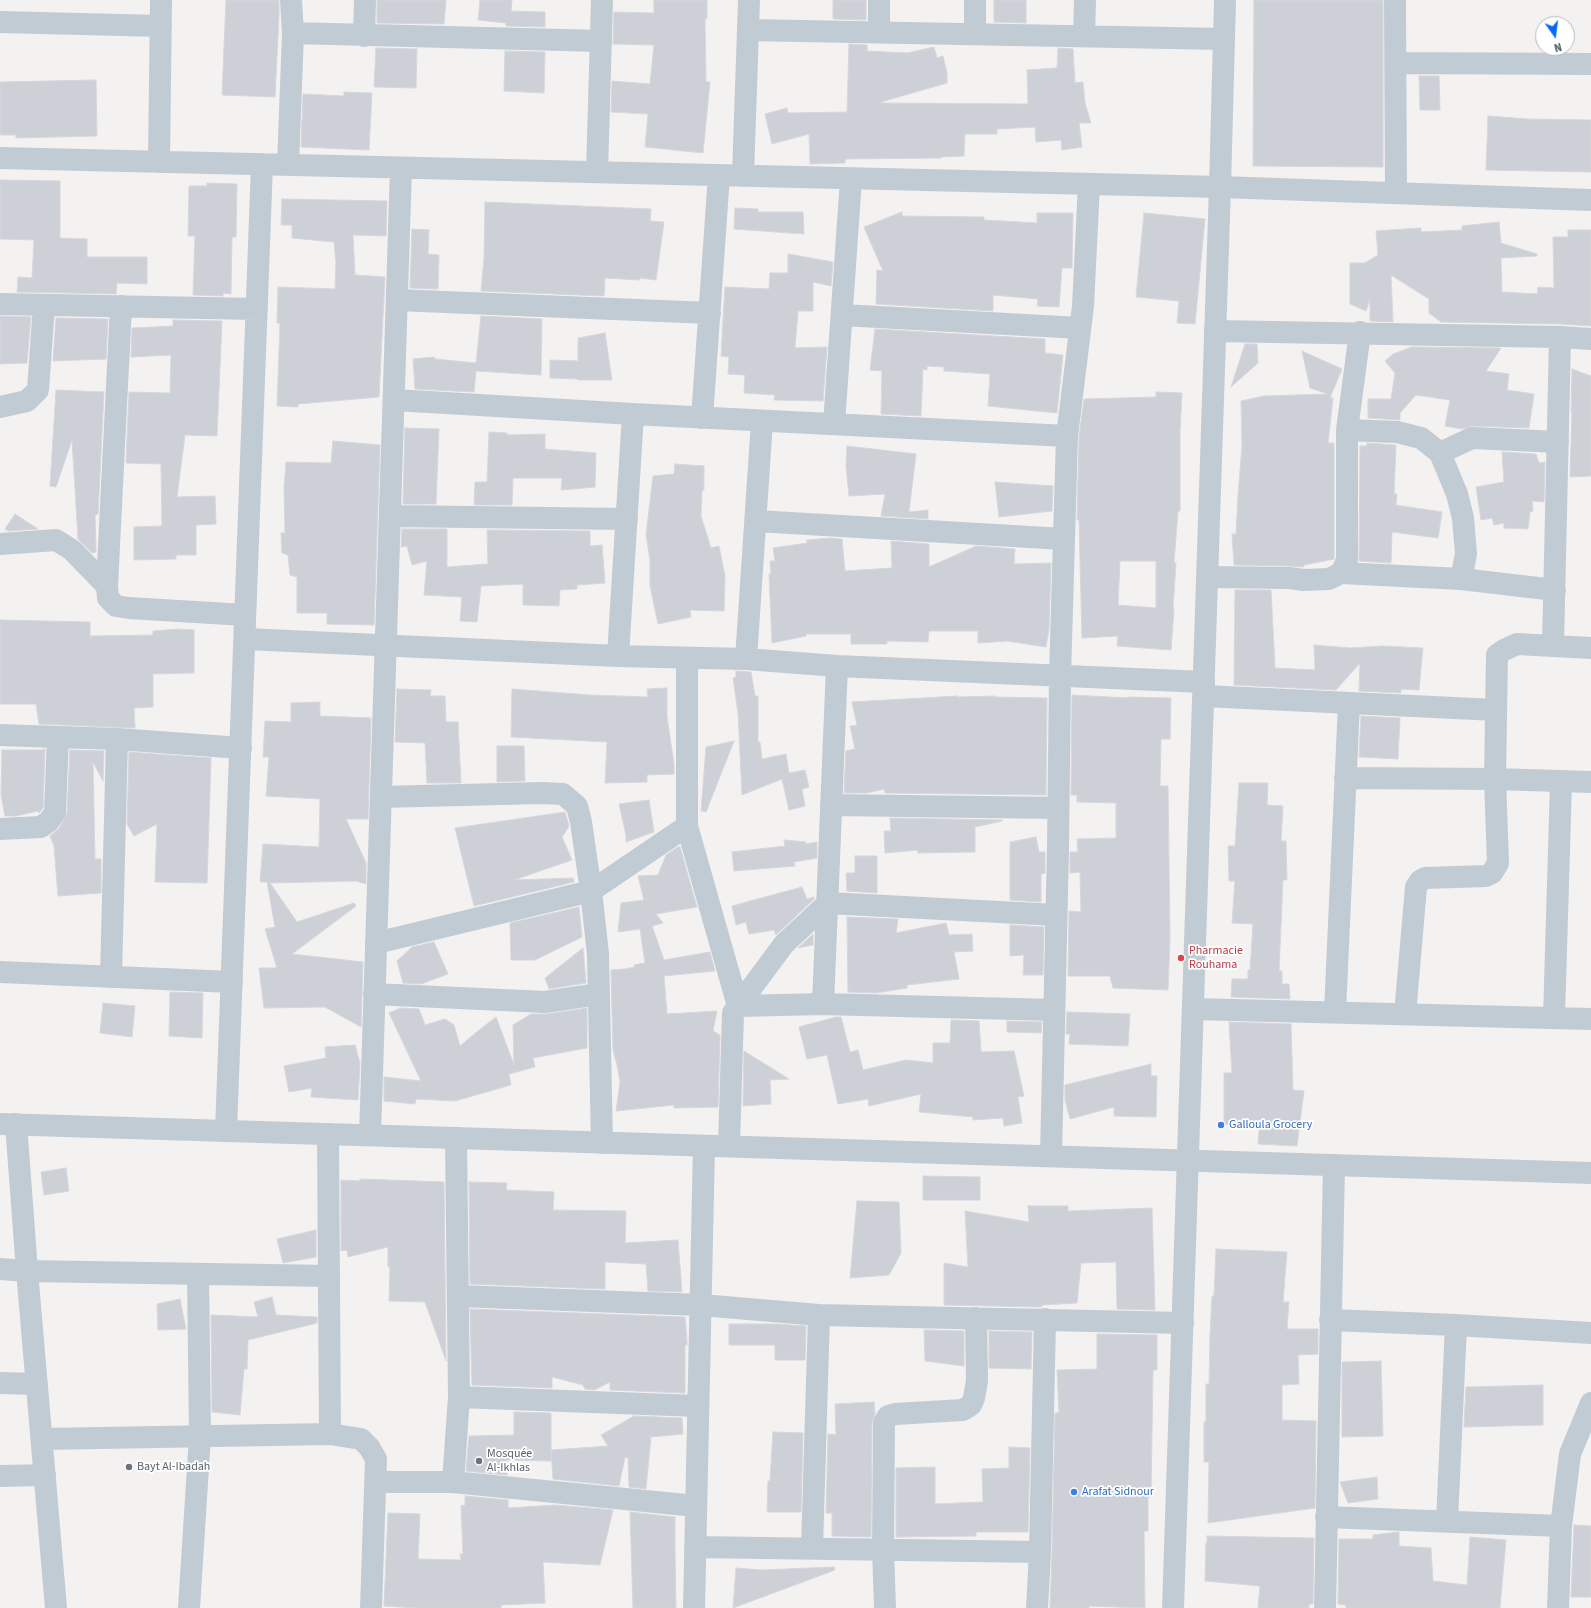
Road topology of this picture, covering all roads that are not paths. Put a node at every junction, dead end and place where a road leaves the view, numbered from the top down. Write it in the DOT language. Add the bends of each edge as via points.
graph roads {
  1 [pos="161,0"];
  2 [pos="291,0"];
  3 [pos="365,0"];
  4 [pos="602,0"];
  5 [pos="749,0"];
  6 [pos="879,0"];
  7 [pos="975,0"];
  8 [pos="1085,0"];
  9 [pos="1225,0"];
  10 [pos="1395,0"];
  11 [pos="0,22"];
  12 [pos="161,26"];
  13 [pos="748,30"];
  14 [pos="879,32"];
  15 [pos="293,33"];
  16 [pos="975,34"];
  17 [pos="364,36"];
  18 [pos="1084,36"];
  19 [pos="1224,39"];
  20 [pos="601,41"];
  21 [pos="1396,63"];
  22 [pos="1591,64"];
  23 [pos="0,158"];
  24 [pos="159,162"];
  25 [pos="262,164"];
  26 [pos="288,165"];
  27 [pos="401,168"];
  28 [pos="597,172"];
  29 [pos="718,175"];
  30 [pos="743,176"];
  31 [pos="851,179"];
  32 [pos="1089,184"];
  33 [pos="1220,187"];
  34 [pos="1396,193"];
  35 [pos="1591,200"];
  36 [pos="397,300"];
  37 [pos="0,304"];
  38 [pos="44,305"];
  39 [pos="121,306"];
  40 [pos="257,309"];
  41 [pos="710,313"];
  42 [pos="842,315"];
  43 [pos="1080,328"];
  44 [pos="1216,331"];
  45 [pos="1360,332"];
  46 [pos="1560,337"];
  47 [pos="1591,339"];
  48 [pos="394,400"];
  49 [pos="0,406"];
  50 [pos="633,414"];
  51 [pos="702,418"];
  52 [pos="762,421"];
  53 [pos="834,424"];
  54 [pos="1347,430"];
  55 [pos="1067,436"];
  56 [pos="1558,442"];
  57 [pos="1440,453"];
  58 [pos="390,516"];
  59 [pos="627,519"];
  60 [pos="756,521"];
  61 [pos="1064,539"];
  62 [pos="0,544"];
  63 [pos="1341,573"];
  64 [pos="1208,577"];
  65 [pos="1461,579"];
  66 [pos="107,586"];
  67 [pos="1555,590"];
  68 [pos="246,616"];
  69 [pos="245,639"];
  70 [pos="386,645"];
  71 [pos="1554,646"];
  72 [pos="1591,648"];
  73 [pos="618,656"];
  74 [pos="686,658"];
  75 [pos="746,659"];
  76 [pos="837,666"];
  77 [pos="1060,676"];
  78 [pos="1204,689"];
  79 [pos="1349,703"];
  80 [pos="1496,710"];
  81 [pos="0,735"];
  82 [pos="58,738"];
  83 [pos="117,740"];
  84 [pos="241,748"];
  85 [pos="1345,778"];
  86 [pos="1495,779"];
  87 [pos="1561,782"];
  88 [pos="1591,782"];
  89 [pos="381,797"];
  90 [pos="831,805"];
  91 [pos="1058,808"];
  92 [pos="686,826"];
  93 [pos="0,829"];
  94 [pos="591,891"];
  95 [pos="828,903"];
  96 [pos="1056,915"];
  97 [pos="376,943"];
  98 [pos="0,972"];
  99 [pos="112,977"];
  100 [pos="232,982"];
  101 [pos="374,994"];
  102 [pos="599,994"];
  103 [pos="823,1004"];
  104 [pos="738,1006"];
  105 [pos="1193,1009"];
  106 [pos="1054,1010"];
  107 [pos="1335,1012"];
  108 [pos="1405,1014"];
  109 [pos="1554,1018"];
  110 [pos="1591,1019"];
  111 [pos="8,1124"];
  112 [pos="226,1131"];
  113 [pos="328,1134"];
  114 [pos="370,1135"];
  115 [pos="456,1138"];
  116 [pos="602,1143"];
  117 [pos="704,1146"];
  118 [pos="729,1146"];
  119 [pos="1051,1156"];
  120 [pos="1188,1160"];
  121 [pos="1334,1165"];
  122 [pos="1591,1173"];
  123 [pos="0,1269"];
  124 [pos="27,1271"];
  125 [pos="198,1274"];
  126 [pos="329,1276"];
  127 [pos="458,1296"];
  128 [pos="701,1305"];
  129 [pos="819,1315"];
  130 [pos="976,1318"];
  131 [pos="1044,1319"];
  132 [pos="1330,1320"];
  133 [pos="1183,1323"];
  134 [pos="1456,1325"];
  135 [pos="1591,1333"];
  136 [pos="0,1383"];
  137 [pos="37,1384"];
  138 [pos="459,1397"];
  139 [pos="1591,1403"];
  140 [pos="698,1406"];
  141 [pos="1585,1432"];
  142 [pos="330,1434"];
  143 [pos="200,1436"];
  144 [pos="42,1439"];
  145 [pos="45,1475"];
  146 [pos="0,1476"];
  147 [pos="376,1482"];
  148 [pos="453,1482"];
  149 [pos="696,1506"];
  150 [pos="1326,1517"];
  151 [pos="1448,1521"];
  152 [pos="1561,1526"];
  153 [pos="695,1546"];
  154 [pos="812,1548"];
  155 [pos="883,1549"];
  156 [pos="1040,1552"];
  157 [pos="56,1608"];
  158 [pos="189,1608"];
  159 [pos="371,1608"];
  160 [pos="694,1608"];
  161 [pos="886,1608"];
  162 [pos="1037,1608"];
  163 [pos="1173,1608"];
  164 [pos="1325,1608"];
  165 [pos="1558,1608"];
  1 -- 12 [label="street"];
  2 -- 15 [label="street"];
  3 -- 17 [label="street"];
  4 -- 20 [label="street"];
  5 -- 13 [label="street"];
  6 -- 14 [label="street"];
  7 -- 16 [label="street"];
  8 -- 18 [label="street"];
  9 -- 19 [label="street"];
  10 -- 21 [label="street"];
  11 -- 12 [label="street"];
  12 -- 24 [label="street"];
  13 -- 14 [label="street"];
  13 -- 30 [label="street"];
  14 -- 16 [label="street"];
  15 -- 17 [label="street"];
  15 -- 26 [label="street"];
  16 -- 18 [label="street"];
  17 -- 20 [label="street"];
  18 -- 19 [label="street"];
  19 -- 33 [label="street"];
  20 -- 28 [label="street"];
  21 -- 22 [label="street"];
  21 -- 34 [label="street"];
  23 -- 24 [label="street"];
  24 -- 25 [label="street"];
  25 -- 26 [label="street"];
  25 -- 40 [label="street"];
  26 -- 27 [label="street"];
  27 -- 28 [label="street"];
  27 -- 36 [label="street"];
  28 -- 29 [label="street"];
  29 -- 30 [label="street"];
  29 -- 41 [label="street"];
  30 -- 31 [label="street"];
  31 -- 32 [label="street"];
  31 -- 42 [label="street"];
  32 -- 33 [label="street"];
  32 -- 43 [label="street"];
  33 -- 34 [label="street"];
  33 -- 44 [label="street"];
  34 -- 35 [label="street"];
  36 -- 41 [label="street"];
  36 -- 48 [label="street"];
  37 -- 38 [label="street"];
  38 -- 39 [label="street"];
  38 -- 49 [label="street" via="38,390 27,401"];
  39 -- 40 [label="street"];
  39 -- 66 [label="street"];
  40 -- 68 [label="street"];
  41 -- 51 [label="street"];
  42 -- 43 [label="street"];
  42 -- 53 [label="street"];
  43 -- 55 [label="street"];
  44 -- 45 [label="street"];
  44 -- 64 [label="street"];
  45 -- 46 [label="street"];
  45 -- 54 [label="street"];
  46 -- 47 [label="street"];
  46 -- 56 [label="street"];
  48 -- 50 [label="street"];
  48 -- 58 [label="street"];
  50 -- 51 [label="street"];
  50 -- 59 [label="street"];
  51 -- 52 [label="street"];
  52 -- 53 [label="street"];
  52 -- 60 [label="street"];
  53 -- 55 [label="street"];
  54 -- 57 [label="street" via="1397,432 1421,438"];
  54 -- 63 [label="street" via="1347,560"];
  55 -- 61 [label="street"];
  56 -- 57 [label="street" via="1472,438"];
  56 -- 67 [label="street"];
  57 -- 65 [label="street" via="1457,494 1462,518 1466,554"];
  58 -- 59 [label="street"];
  58 -- 70 [label="street"];
  59 -- 73 [label="street"];
  60 -- 61 [label="street"];
  60 -- 75 [label="street"];
  61 -- 77 [label="street"];
  62 -- 66 [label="street" via="56,540 72,550"];
  63 -- 64 [label="street" via="1329,579 1304,580"];
  63 -- 65 [label="street"];
  64 -- 78 [label="street"];
  65 -- 67 [label="street"];
  66 -- 68 [label="street" via="108,598 116,606"];
  67 -- 71 [label="street"];
  68 -- 69 [label="street"];
  69 -- 70 [label="street"];
  69 -- 84 [label="street"];
  70 -- 73 [label="street"];
  70 -- 89 [label="street"];
  71 -- 72 [label="street"];
  71 -- 80 [label="street" via="1517,644 1497,656"];
  73 -- 74 [label="street"];
  74 -- 75 [label="street"];
  74 -- 92 [label="street"];
  75 -- 76 [label="street"];
  76 -- 77 [label="street"];
  76 -- 90 [label="street"];
  77 -- 78 [label="street"];
  77 -- 91 [label="street"];
  78 -- 79 [label="street"];
  78 -- 105 [label="street"];
  79 -- 80 [label="street"];
  79 -- 85 [label="street"];
  80 -- 86 [label="street"];
  81 -- 82 [label="street"];
  82 -- 83 [label="street"];
  82 -- 93 [label="street" via="55,812 41,827"];
  83 -- 84 [label="street"];
  83 -- 99 [label="street"];
  84 -- 100 [label="street"];
  85 -- 86 [label="street"];
  85 -- 107 [label="street"];
  86 -- 87 [label="street"];
  86 -- 108 [label="street" via="1498,863 1492,873 1476,878 1425,878 1416,887"];
  87 -- 88 [label="street"];
  87 -- 109 [label="street"];
  89 -- 94 [label="street" via="563,794 577,806"];
  89 -- 97 [label="street"];
  90 -- 91 [label="street"];
  90 -- 95 [label="street"];
  91 -- 96 [label="street"];
  92 -- 94 [label="street"];
  92 -- 104 [label="street"];
  94 -- 97 [label="street"];
  94 -- 102 [label="street" via="598,954"];
  95 -- 96 [label="street"];
  95 -- 103 [label="street"];
  95 -- 104 [label="street" via="784,944"];
  96 -- 106 [label="street"];
  97 -- 101 [label="street"];
  98 -- 99 [label="street"];
  99 -- 100 [label="street"];
  100 -- 112 [label="street"];
  101 -- 102 [label="street" via="545,1002"];
  101 -- 114 [label="street"];
  102 -- 116 [label="street"];
  103 -- 104 [label="street"];
  103 -- 106 [label="street"];
  104 -- 118 [label="street" via="734,1013"];
  105 -- 107 [label="street"];
  105 -- 120 [label="street"];
  106 -- 119 [label="street"];
  107 -- 108 [label="street"];
  108 -- 109 [label="street"];
  109 -- 110 [label="street"];
  111 -- 112 [label="street"];
  111 -- 124 [label="street"];
  112 -- 113 [label="street"];
  113 -- 114 [label="street"];
  113 -- 126 [label="street"];
  114 -- 115 [label="street"];
  115 -- 116 [label="street"];
  115 -- 127 [label="street"];
  116 -- 117 [label="street"];
  117 -- 118 [label="street"];
  117 -- 128 [label="street"];
  118 -- 119 [label="street"];
  119 -- 120 [label="street"];
  120 -- 121 [label="street"];
  120 -- 133 [label="street"];
  121 -- 122 [label="street"];
  121 -- 132 [label="street"];
  123 -- 124 [label="street"];
  124 -- 125 [label="street"];
  124 -- 137 [label="street"];
  125 -- 126 [label="street"];
  125 -- 143 [label="street"];
  126 -- 142 [label="street"];
  127 -- 128 [label="street"];
  127 -- 138 [label="street"];
  128 -- 129 [label="street"];
  128 -- 140 [label="street"];
  129 -- 130 [label="street"];
  129 -- 154 [label="street"];
  130 -- 131 [label="street"];
  130 -- 155 [label="street" via="977,1381 971,1405 963,1410 895,1414 888,1416 884,1423"];
  131 -- 133 [label="street"];
  131 -- 156 [label="street"];
  132 -- 134 [label="street"];
  132 -- 150 [label="street"];
  133 -- 163 [label="street"];
  134 -- 135 [label="street"];
  134 -- 151 [label="street"];
  136 -- 137 [label="street"];
  137 -- 144 [label="street"];
  138 -- 140 [label="street"];
  138 -- 148 [label="street"];
  139 -- 141 [label="street"];
  140 -- 149 [label="street"];
  141 -- 152 [label="street" via="1570,1454"];
  142 -- 143 [label="street"];
  142 -- 147 [label="street" via="361,1439 369,1447 376,1460"];
  143 -- 144 [label="street"];
  143 -- 158 [label="street"];
  144 -- 145 [label="street"];
  145 -- 146 [label="street"];
  145 -- 157 [label="street"];
  147 -- 148 [label="street"];
  147 -- 159 [label="street"];
  148 -- 149 [label="street"];
  149 -- 153 [label="street"];
  150 -- 151 [label="street"];
  150 -- 164 [label="street"];
  151 -- 152 [label="street"];
  152 -- 165 [label="street"];
  153 -- 154 [label="street"];
  153 -- 160 [label="street"];
  154 -- 155 [label="street"];
  155 -- 156 [label="street"];
  155 -- 161 [label="street"];
  156 -- 162 [label="street"];
}
